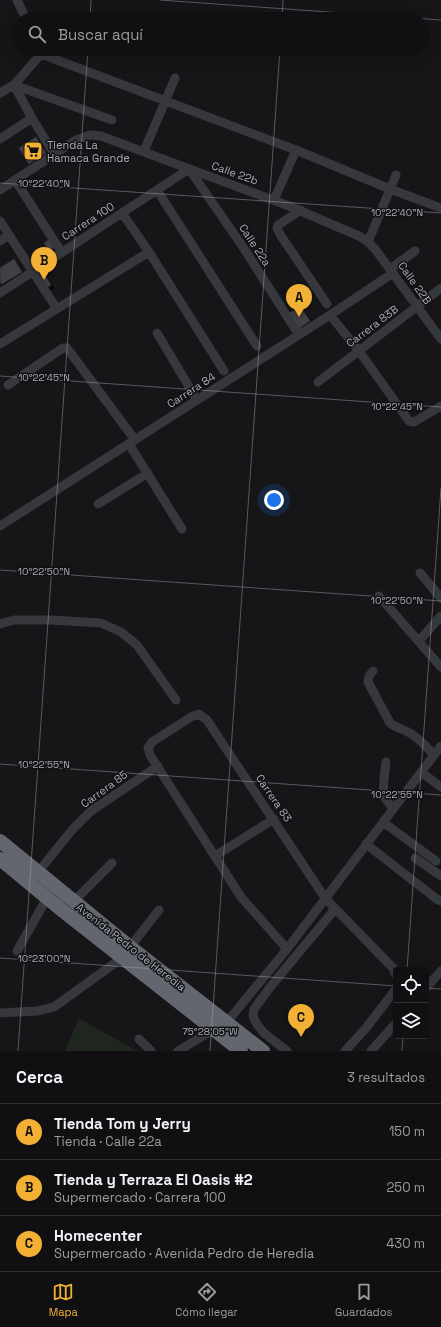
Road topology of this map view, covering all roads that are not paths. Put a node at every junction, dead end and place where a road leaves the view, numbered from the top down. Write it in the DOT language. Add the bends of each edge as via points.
graph roads {
  1 [pos="18,0"];
  2 [pos="23,12"];
  3 [pos="36,56"];
  4 [pos="53,56"];
  5 [pos="175,78"];
  6 [pos="14,85"];
  7 [pos="0,93"];
  8 [pos="166,101"];
  9 [pos="32,118"];
  10 [pos="112,120"];
  11 [pos="0,139"];
  12 [pos="296,150"];
  13 [pos="144,151"];
  14 [pos="54,154"];
  15 [pos="189,169"];
  16 [pos="396,175"];
  17 [pos="15,180"];
  18 [pos="390,189"];
  19 [pos="0,190"];
  20 [pos="157,190"];
  21 [pos="274,200"];
  22 [pos="441,208"];
  23 [pos="301,210"];
  24 [pos="122,213"];
  25 [pos="0,221"];
  26 [pos="9,235"];
  27 [pos="0,241"];
  28 [pos="368,242"];
  29 [pos="415,251"];
  30 [pos="149,252"];
  31 [pos="62,253"];
  32 [pos="33,271"];
  33 [pos="392,271"];
  34 [pos="441,288"];
  35 [pos="0,293"];
  36 [pos="327,304"];
  37 [pos="417,307"];
  38 [pos="57,308"];
  39 [pos="330,315"];
  40 [pos="157,333"];
  41 [pos="299,335"];
  42 [pos="441,339"];
  43 [pos="0,344"];
  44 [pos="257,346"];
  45 [pos="359,351"];
  46 [pos="224,371"];
  47 [pos="318,382"];
  48 [pos="8,385"];
  49 [pos="197,400"];
  50 [pos="441,406"];
  51 [pos="132,442"];
  52 [pos="148,473"];
  53 [pos="98,504"];
  54 [pos="0,526"];
  55 [pos="182,529"];
  56 [pos="420,573"];
  57 [pos="380,596"];
  58 [pos="441,598"];
  59 [pos="441,616"];
  60 [pos="0,624"];
  61 [pos="419,641"];
  62 [pos="441,667"];
  63 [pos="373,671"];
  64 [pos="176,700"];
  65 [pos="441,746"];
  66 [pos="434,755"];
  67 [pos="386,762"];
  68 [pos="158,766"];
  69 [pos="421,772"];
  70 [pos="441,787"];
  71 [pos="393,809"];
  72 [pos="274,819"];
  73 [pos="383,822"];
  74 [pos="0,841"];
  75 [pos="366,844"];
  76 [pos="215,856"];
  77 [pos="415,858"];
  78 [pos="0,859"];
  79 [pos="436,861"];
  80 [pos="112,863"];
  81 [pos="38,872"];
  82 [pos="441,876"];
  83 [pos="47,898"];
  84 [pos="325,898"];
  85 [pos="74,901"];
  86 [pos="441,901"];
  87 [pos="335,909"];
  88 [pos="159,910"];
  89 [pos="286,949"];
  90 [pos="17,951"];
  91 [pos="126,952"];
  92 [pos="393,968"];
  93 [pos="441,971"];
  94 [pos="262,979"];
  95 [pos="429,985"];
  96 [pos="271,986"];
  97 [pos="393,994"];
  98 [pos="0,1013"];
  99 [pos="226,1022"];
  100 [pos="393,1026"];
  101 [pos="213,1030"];
  102 [pos="139,1039"];
  103 [pos="151,1051"];
  104 [pos="178,1051"];
  105 [pos="241,1051"];
  106 [pos="263,1051"];
  107 [pos="287,1051"];
  108 [pos="345,1051"];
  109 [pos="371,1051"];
  1 -- 2 [label="street"];
  3 -- 6 [label="street"];
  4 -- 8 [label="street"];
  5 -- 8 [label="street"];
  6 -- 7 [label="street"];
  6 -- 9 [label="street"];
  6 -- 10 [label="street"];
  8 -- 12 [label="street"];
  8 -- 13 [label="street"];
  9 -- 11 [label="street"];
  9 -- 14 [label="street"];
  12 -- 18 [label="street"];
  12 -- 21 [label="street"];
  13 -- 14 [label="street, Calle 22b" via="101,136 90,135 76,140"];
  13 -- 15 [label="street, Calle 22b"];
  14 -- 17 [label="street"];
  15 -- 20 [label="street, Carrera 100"];
  15 -- 21 [label="street, Calle 22b"];
  15 -- 41 [label="street, Calle 22a"];
  16 -- 18 [label="street"];
  17 -- 19 [label="street"];
  17 -- 31 [label="street"];
  18 -- 22 [label="street"];
  18 -- 28 [label="street"];
  20 -- 24 [label="street, Carrera 100"];
  20 -- 44 [label="street"];
  21 -- 23 [label="street, Calle 22b"];
  23 -- 28 [label="street, Calle 22b"];
  23 -- 36 [label="street" via="277,228"];
  24 -- 30 [label="street"];
  24 -- 31 [label="street, Carrera 100"];
  25 -- 26 [label="street"];
  26 -- 27 [label="street"];
  26 -- 32 [label="street"];
  28 -- 33 [label="street, Calle 22B"];
  29 -- 33 [label="street, Carrera 84"];
  30 -- 38 [label="street"];
  30 -- 46 [label="street"];
  31 -- 32 [label="street, Carrera 100"];
  32 -- 35 [label="street, Carrera 100"];
  32 -- 38 [label="street"];
  33 -- 37 [label="street, Calle 22B"];
  33 -- 39 [label="street, Carrera 84"];
  34 -- 37 [label="street, Carrera 83B"];
  37 -- 42 [label="street, Calle 22B"];
  37 -- 45 [label="street, Carrera 83B"];
  38 -- 43 [label="street"];
  39 -- 41 [label="street, Carrera 84"];
  39 -- 45 [label="street"];
  40 -- 49 [label="street"];
  41 -- 49 [label="street, Carrera 84"];
  45 -- 47 [label="street, Carrera 83B"];
  45 -- 50 [label="street" via="409,421 412,423"];
  48 -- 51 [label="street" via="63,348 67,348"];
  49 -- 51 [label="street, Carrera 84"];
  51 -- 52 [label="street"];
  51 -- 54 [label="street, Carrera 84"];
  52 -- 53 [label="street"];
  52 -- 55 [label="street"];
  56 -- 58 [label="street"];
  57 -- 61 [label="street"];
  59 -- 61 [label="street"];
  60 -- 64 [label="street" via="14,620 101,623 119,631 137,645"];
  61 -- 62 [label="street"];
  63 -- 66 [label="street" via="368,682 390,723 409,732"];
  65 -- 66 [label="street"];
  66 -- 69 [label="street"];
  67 -- 71 [label="street" via="383,795"];
  68 -- 72 [label="street, Carrera 83" via="148,748 152,742 190,717 199,714 207,720"];
  68 -- 76 [label="street"];
  68 -- 81 [label="street, Carrera 85" via="91,811"];
  69 -- 70 [label="street"];
  69 -- 71 [label="street"];
  71 -- 73 [label="street"];
  72 -- 76 [label="street"];
  72 -- 84 [label="street, Carrera 83"];
  73 -- 75 [label="street"];
  73 -- 79 [label="street"];
  74 -- 81 [label="highway, Avenida Pedro de Heredia"];
  75 -- 84 [label="street"];
  75 -- 86 [label="street"];
  76 -- 89 [label="street" via="242,897"];
  77 -- 82 [label="street"];
  78 -- 83 [label="highway, Avenida Pedro de Heredia"];
  80 -- 85 [label="street"];
  81 -- 85 [label="highway, Avenida Pedro de Heredia"];
  83 -- 90 [label="street"];
  83 -- 91 [label="highway, Avenida Pedro de Heredia"];
  84 -- 87 [label="street, Carrera 83"];
  84 -- 89 [label="street"];
  85 -- 91 [label="highway, Avenida Pedro de Heredia"];
  87 -- 92 [label="street, Carrera 83"];
  87 -- 96 [label="street"];
  88 -- 91 [label="street"];
  89 -- 94 [label="street"];
  91 -- 98 [label="street" via="54,1007"];
  91 -- 99 [label="highway, Avenida Pedro de Heredia"];
  91 -- 101 [label="highway, Avenida Pedro de Heredia"];
  93 -- 95 [label="street"];
  94 -- 96 [label="street"];
  94 -- 99 [label="street"];
  96 -- 107 [label="street" via="254,1009 253,1016 264,1033"];
  97 -- 108 [label="street"];
  99 -- 101 [label="street"];
  99 -- 106 [label="highway, Avenida Pedro de Heredia"];
  100 -- 109 [label="street"];
  101 -- 104 [label="street"];
  101 -- 105 [label="highway, Avenida Pedro de Heredia"];
  102 -- 103 [label="street"];
}
